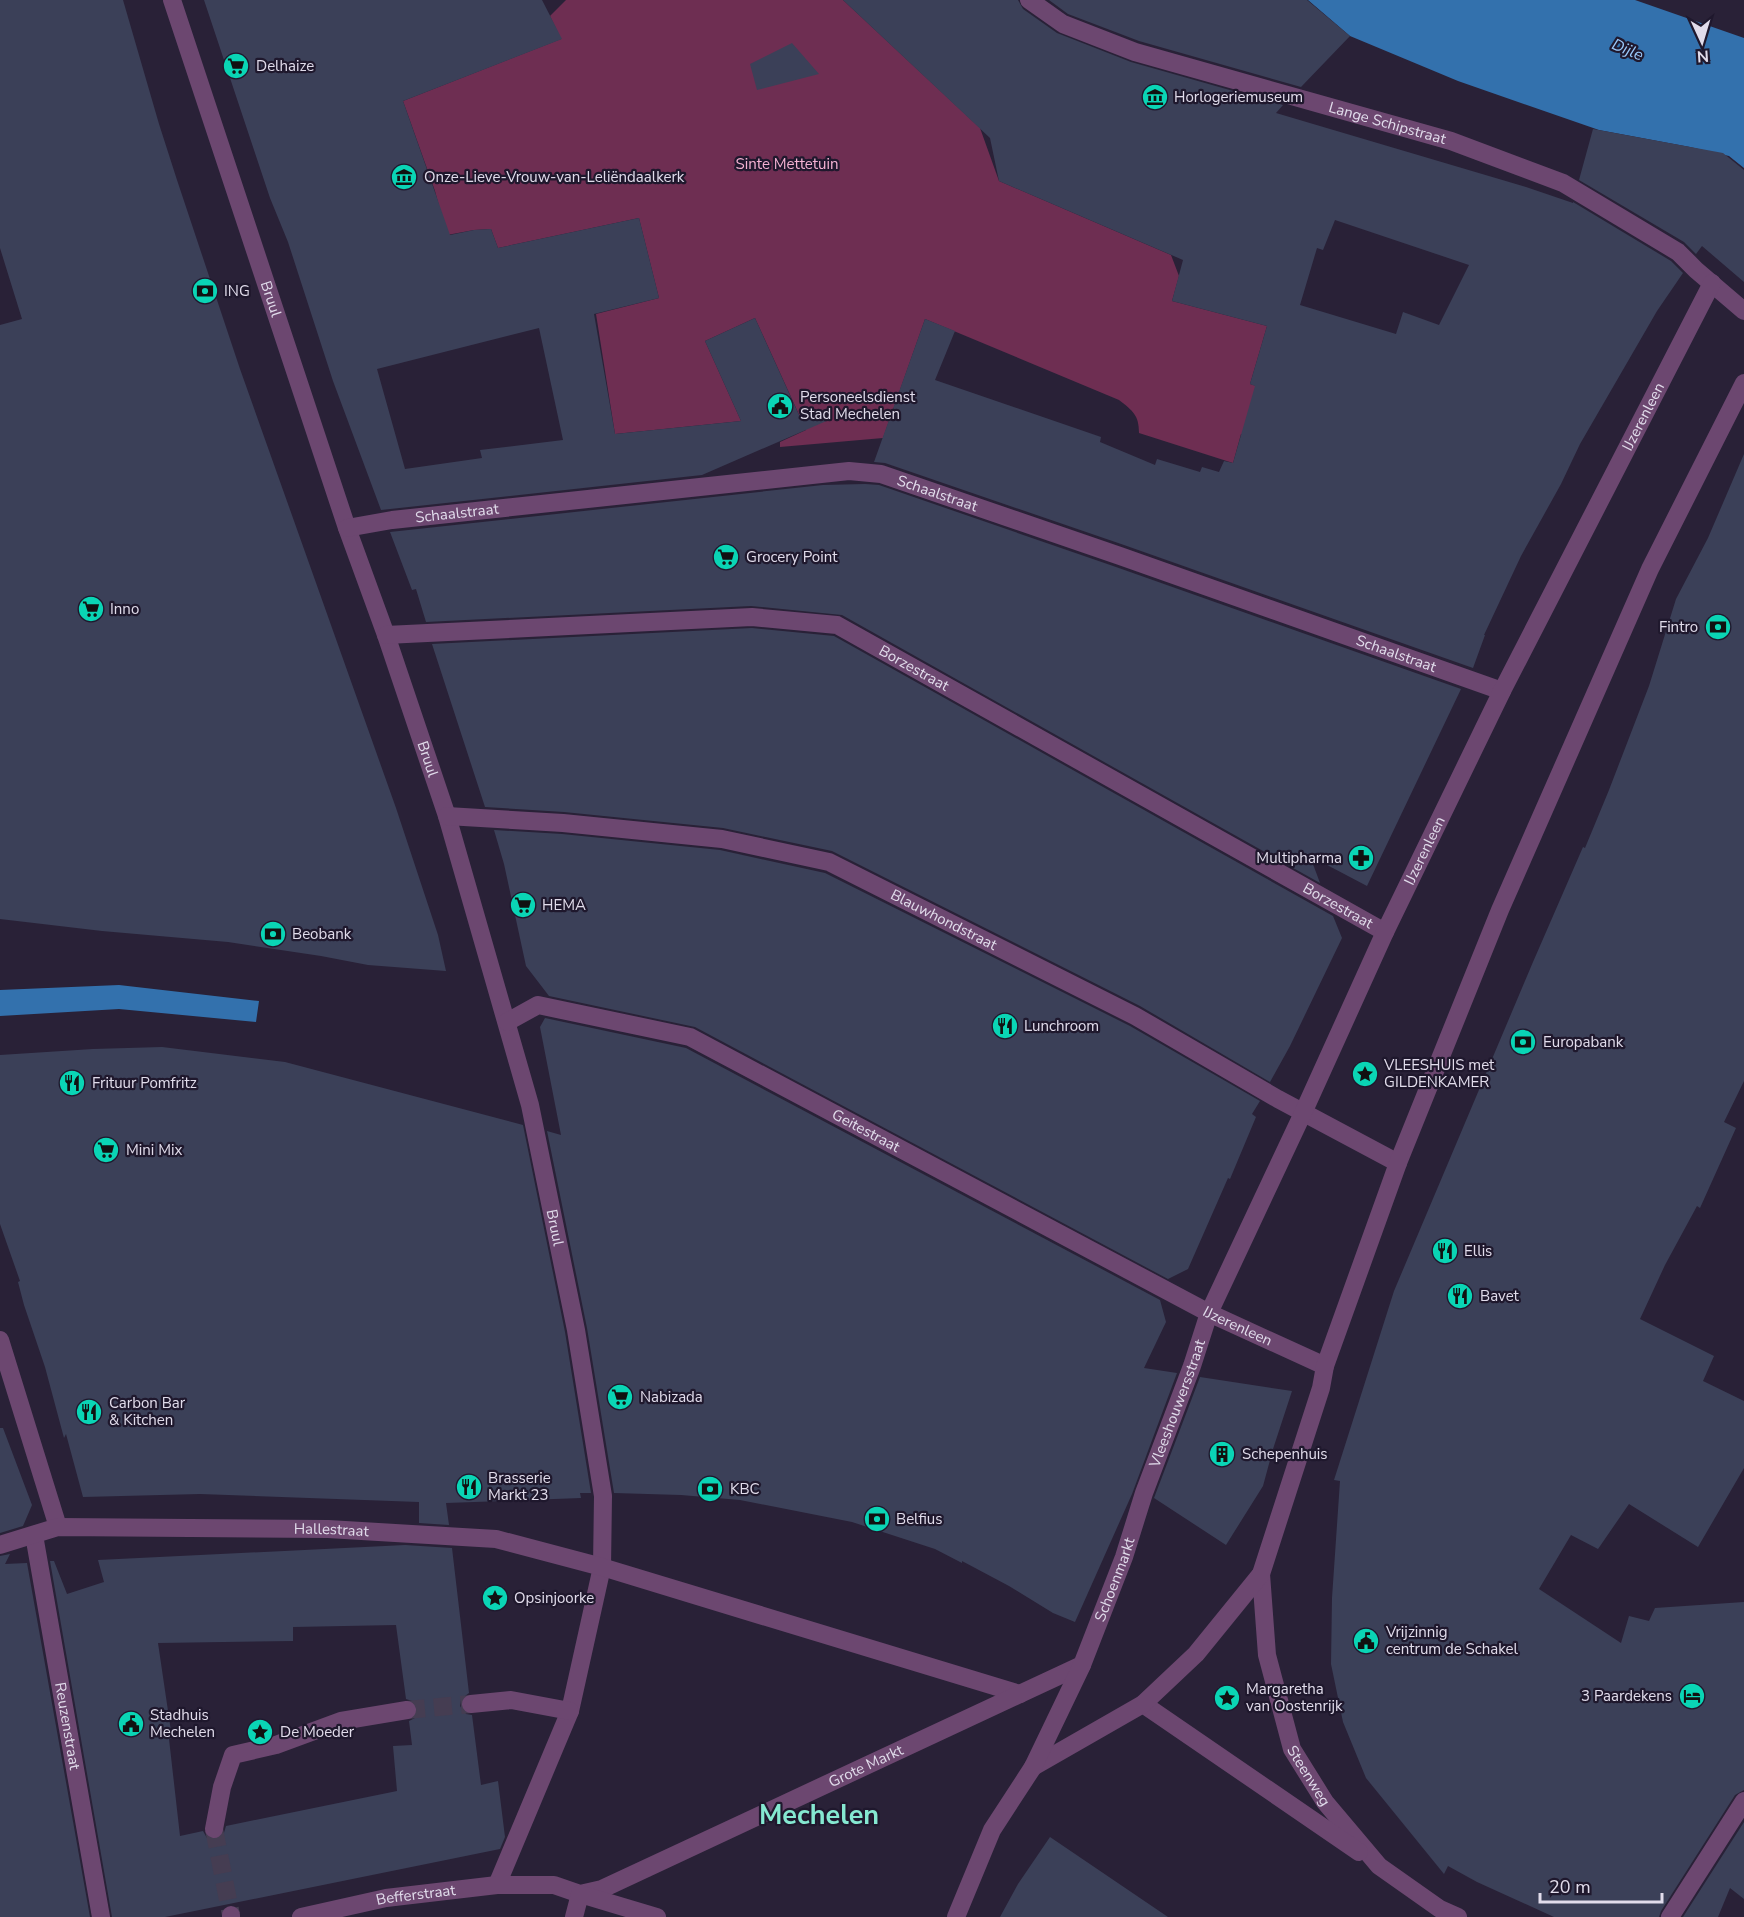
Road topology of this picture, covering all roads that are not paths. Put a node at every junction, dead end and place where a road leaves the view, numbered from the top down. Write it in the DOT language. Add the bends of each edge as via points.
graph roads {
  1 [pos="172,0"];
  2 [pos="1029,0"];
  3 [pos="1712,283"];
  4 [pos="1744,311"];
  5 [pos="1744,383"];
  6 [pos="347,528"];
  7 [pos="386,635"];
  8 [pos="1502,690"];
  9 [pos="447,816"];
  10 [pos="1385,932"];
  11 [pos="507,1022"];
  12 [pos="1303,1113"];
  13 [pos="1398,1163"];
  14 [pos="1209,1313"];
  15 [pos="0,1340"];
  16 [pos="1325,1366"];
  17 [pos="1144,1493"];
  18 [pos="58,1527"];
  19 [pos="34,1535"];
  20 [pos="0,1545"];
  21 [pos="602,1567"];
  22 [pos="1261,1574"];
  23 [pos="1082,1665"];
  24 [pos="1020,1694"];
  25 [pos="471,1704"];
  26 [pos="1143,1704"];
  27 [pos="408,1710"];
  28 [pos="570,1711"];
  29 [pos="1033,1767"];
  30 [pos="1744,1801"];
  31 [pos="214,1829"];
  32 [pos="1379,1866"];
  33 [pos="497,1885"];
  34 [pos="580,1894"];
  35 [pos="386,1899"];
  36 [pos="101,1917"];
  37 [pos="301,1917"];
  38 [pos="385,1917"];
  39 [pos="574,1917"];
  40 [pos="657,1917"];
  41 [pos="956,1917"];
  42 [pos="1458,1917"];
  43 [pos="1670,1917"];
  1 -- 6 [label="street, Bruul"];
  2 -- 3 [label="street, Lange Schipstraat" via="1063,24 1135,52 1451,141 1563,183 1678,252"];
  3 -- 4 [label="street"];
  3 -- 8 [label="street, IJzerenleen"];
  5 -- 13 [label="street" via="1645,580 1500,910"];
  6 -- 7 [label="street, Bruul"];
  6 -- 8 [label="street, Schaalstraat" via="849,471 881,474"];
  7 -- 9 [label="street, Bruul"];
  7 -- 10 [label="street, Borzestraat" via="752,617 837,625"];
  8 -- 10 [label="street, IJzerenleen"];
  9 -- 11 [label="street, Bruul"];
  9 -- 12 [label="street, Blauwhondstraat" via="722,839 829,862 1135,1016"];
  10 -- 12 [label="street, IJzerenleen"];
  11 -- 14 [label="street, Geitestraat" via="538,1005 690,1037"];
  11 -- 21 [label="street, Bruul" via="530,1105 576,1330 603,1496"];
  12 -- 13 [label="street, Blauwhondstraat"];
  12 -- 14 [label="street, IJzerenleen"];
  13 -- 16 [label="street"];
  14 -- 16 [label="street, IJzerenleen"];
  14 -- 17 [label="street, Vleeshouwersstraat"];
  15 -- 18 [label="street"];
  16 -- 22 [label="street, Steenweg"];
  17 -- 23 [label="street, Schoenmarkt"];
  18 -- 19 [label="street, Hallestraat"];
  18 -- 21 [label="street, Hallestraat" via="328,1529 496,1539"];
  19 -- 20 [label="street, Hallestraat"];
  19 -- 36 [label="street, Reuzenstraat"];
  21 -- 24 [label="street"];
  21 -- 28 [label="street"];
  22 -- 26 [label="street, Steenweg" via="1196,1654"];
  22 -- 32 [label="street, Steenweg" via="1267,1655 1292,1749 1325,1802"];
  23 -- 24 [label="street, Grote Markt"];
  23 -- 29 [label="street"];
  24 -- 34 [label="street, Grote Markt" via="602,1890"];
  25 -- 28 [label="street" via="511,1700"];
  26 -- 29 [label="street"];
  26 -- 32 [label="street"];
  27 -- 31 [label="street" via="341,1721 276,1745 233,1755"];
  28 -- 33 [label="street"];
  29 -- 41 [label="street" via="992,1830"];
  30 -- 43 [label="street"];
  32 -- 42 [label="street, Steenweg" via="1440,1909"];
  33 -- 34 [label="street" via="554,1885"];
  33 -- 35 [label="street, Befferstraat"];
  34 -- 39 [label="street"];
  34 -- 40 [label="street"];
  35 -- 37 [label="street, Befferstraat"];
  35 -- 38 [label="street"];
}
